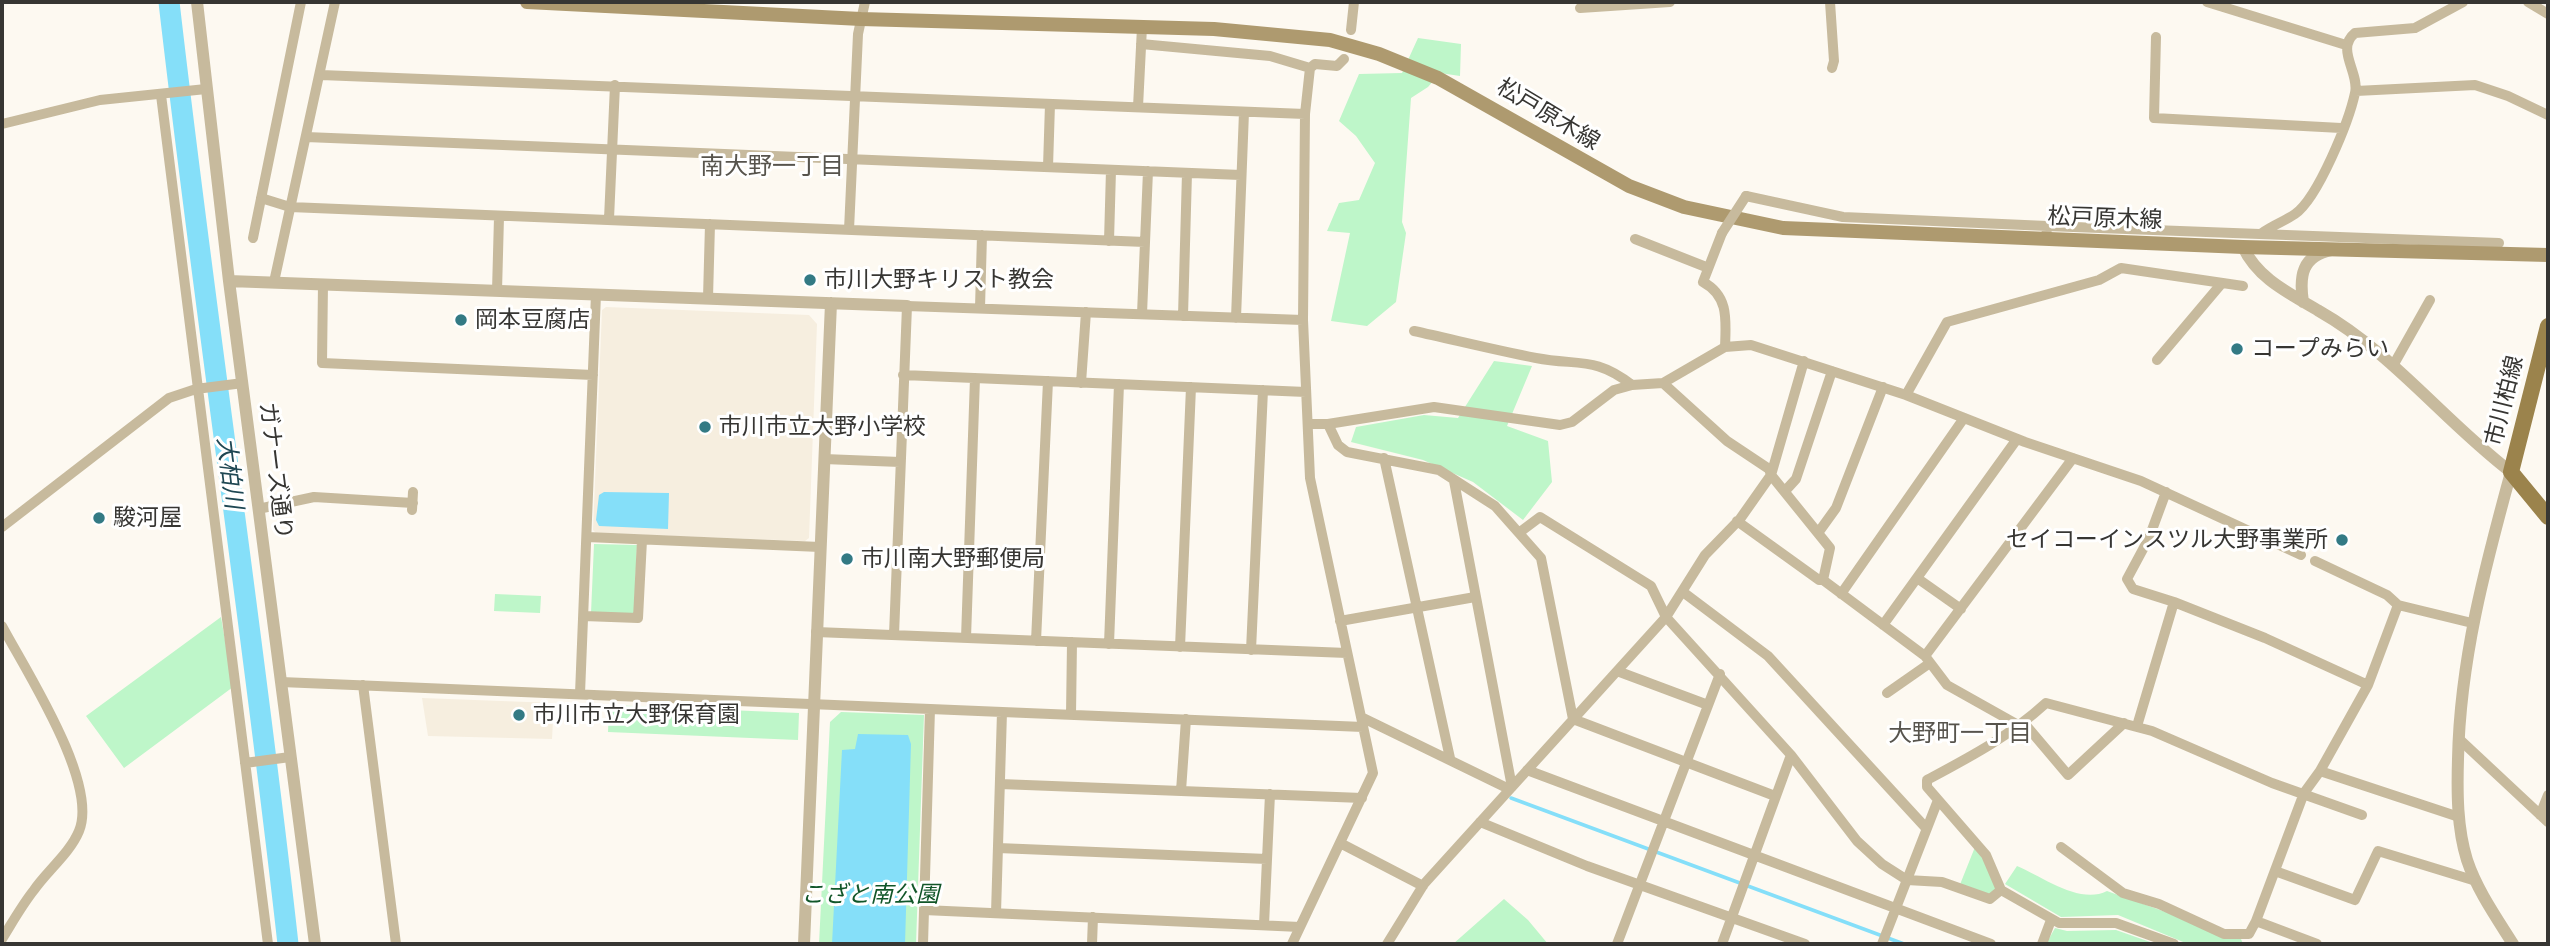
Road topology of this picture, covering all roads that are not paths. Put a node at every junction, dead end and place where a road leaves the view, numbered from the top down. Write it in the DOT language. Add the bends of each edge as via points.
graph roads {
  1 [pos="197,2"];
  2 [pos="302,2"];
  3 [pos="335,2"];
  4 [pos="527,2"];
  5 [pos="865,2"];
  6 [pos="1354,2"];
  7 [pos="1670,2"];
  8 [pos="1830,2"];
  9 [pos="2207,2"];
  10 [pos="2463,2"];
  11 [pos="2528,2"];
  12 [pos="1580,8"];
  13 [pos="2548,14"];
  14 [pos="861,19"];
  15 [pos="1142,27"];
  16 [pos="1351,30"];
  17 [pos="2156,37"];
  18 [pos="1141,44"];
  19 [pos="2346,45"];
  20 [pos="1344,60"];
  21 [pos="1310,68"];
  22 [pos="1832,68"];
  23 [pos="321,75"];
  24 [pos="615,85"];
  25 [pos="206,89"];
  26 [pos="2356,91"];
  27 [pos="161,95"];
  28 [pos="855,97"];
  29 [pos="1050,104"];
  30 [pos="1138,107"];
  31 [pos="1244,112"];
  32 [pos="1305,114"];
  33 [pos="2548,115"];
  34 [pos="2,124"];
  35 [pos="2342,128"];
  36 [pos="306,137"];
  37 [pos="612,148"];
  38 [pos="852,159"];
  39 [pos="1048,167"];
  40 [pos="1111,170"];
  41 [pos="1149,171"];
  42 [pos="1187,173"];
  43 [pos="1241,176"];
  44 [pos="261,198"];
  45 [pos="290,207"];
  46 [pos="499,217"];
  47 [pos="609,219"];
  48 [pos="710,224"];
  49 [pos="849,230"];
  50 [pos="2046,233"];
  51 [pos="2263,233"];
  52 [pos="982,235"];
  53 [pos="253,238"];
  54 [pos="1635,239"];
  55 [pos="1109,241"];
  56 [pos="1145,242"];
  57 [pos="2498,243"];
  58 [pos="2243,247"];
  59 [pos="2345,247"];
  60 [pos="2548,255"];
  61 [pos="1706,267"];
  62 [pos="229,281"];
  63 [pos="274,282"];
  64 [pos="2222,283"];
  65 [pos="323,284"];
  66 [pos="2243,286"];
  67 [pos="497,291"];
  68 [pos="596,294"];
  69 [pos="708,299"];
  70 [pos="2430,300"];
  71 [pos="2303,302"];
  72 [pos="831,303"];
  73 [pos="907,306"];
  74 [pos="980,308"];
  75 [pos="1086,312"];
  76 [pos="1142,314"];
  77 [pos="1183,316"];
  78 [pos="1236,318"];
  79 [pos="1303,320"];
  80 [pos="2548,326"];
  81 [pos="1414,331"];
  82 [pos="1725,347"];
  83 [pos="2157,360"];
  84 [pos="1804,361"];
  85 [pos="2394,365"];
  86 [pos="1832,370"];
  87 [pos="593,375"];
  88 [pos="903,375"];
  89 [pos="975,379"];
  90 [pos="1048,382"];
  91 [pos="243,383"];
  92 [pos="1082,383"];
  93 [pos="1663,383"];
  94 [pos="1119,384"];
  95 [pos="1632,385"];
  96 [pos="1191,387"];
  97 [pos="1883,387"];
  98 [pos="196,389"];
  99 [pos="1263,390"];
  100 [pos="1306,392"];
  101 [pos="1906,395"];
  102 [pos="1964,418"];
  103 [pos="1308,424"];
  104 [pos="1328,424"];
  105 [pos="2017,439"];
  106 [pos="1384,458"];
  107 [pos="2073,458"];
  108 [pos="824,459"];
  109 [pos="900,462"];
  110 [pos="2511,472"];
  111 [pos="1771,475"];
  112 [pos="1454,481"];
  113 [pos="1785,491"];
  114 [pos="2166,492"];
  115 [pos="413,501"];
  116 [pos="258,509"];
  117 [pos="2548,517"];
  118 [pos="1737,521"];
  119 [pos="2,527"];
  120 [pos="1520,532"];
  121 [pos="1818,533"];
  122 [pos="587,537"];
  123 [pos="642,540"];
  124 [pos="820,547"];
  125 [pos="2301,555"];
  126 [pos="2315,561"];
  127 [pos="1917,578"];
  128 [pos="1823,580"];
  129 [pos="1683,592"];
  130 [pos="1841,594"];
  131 [pos="1475,597"];
  132 [pos="2174,602"];
  133 [pos="2398,605"];
  134 [pos="1417,607"];
  135 [pos="1961,609"];
  136 [pos="584,616"];
  137 [pos="1665,617"];
  138 [pos="1340,621"];
  139 [pos="2472,623"];
  140 [pos="1883,625"];
  141 [pos="2,626"];
  142 [pos="816,632"];
  143 [pos="894,635"];
  144 [pos="966,638"];
  145 [pos="1037,641"];
  146 [pos="1072,642"];
  147 [pos="1109,644"];
  148 [pos="1180,647"];
  149 [pos="1251,650"];
  150 [pos="1347,653"];
  151 [pos="1928,660"];
  152 [pos="1617,671"];
  153 [pos="1720,674"];
  154 [pos="281,682"];
  155 [pos="363,685"];
  156 [pos="2368,685"];
  157 [pos="1887,693"];
  158 [pos="580,694"];
  159 [pos="813,704"];
  160 [pos="1708,705"];
  161 [pos="930,709"];
  162 [pos="1002,712"];
  163 [pos="1071,715"];
  164 [pos="1186,719"];
  165 [pos="1573,719"];
  166 [pos="1362,722"];
  167 [pos="2123,723"];
  168 [pos="2022,724"];
  169 [pos="2137,726"];
  170 [pos="2458,738"];
  171 [pos="1791,755"];
  172 [pos="290,757"];
  173 [pos="1450,758"];
  174 [pos="1686,762"];
  175 [pos="245,763"];
  176 [pos="1527,770"];
  177 [pos="2320,771"];
  178 [pos="1000,784"];
  179 [pos="1511,788"];
  180 [pos="1181,791"];
  181 [pos="2304,793"];
  182 [pos="1270,794"];
  183 [pos="2548,795"];
  184 [pos="1776,796"];
  185 [pos="1362,798"];
  186 [pos="1938,800"];
  187 [pos="2362,815"];
  188 [pos="2459,817"];
  189 [pos="2544,819"];
  190 [pos="1664,821"];
  191 [pos="1480,822"];
  192 [pos="1926,828"];
  193 [pos="1342,844"];
  194 [pos="2061,847"];
  195 [pos="998,848"];
  196 [pos="1754,854"];
  197 [pos="1267,859"];
  198 [pos="2276,871"];
  199 [pos="1907,880"];
  200 [pos="2476,881"];
  201 [pos="1640,884"];
  202 [pos="1423,886"];
  203 [pos="2001,890"];
  204 [pos="1895,908"];
  205 [pos="925,910"];
  206 [pos="996,913"];
  207 [pos="1732,916"];
  208 [pos="1093,918"];
  209 [pos="2051,920"];
  210 [pos="2256,921"];
  211 [pos="1264,925"];
  212 [pos="1300,927"];
  213 [pos="2,939"];
  214 [pos="268,944"];
  215 [pos="315,944"];
  216 [pos="396,944"];
  217 [pos="804,944"];
  218 [pos="923,944"];
  219 [pos="1092,944"];
  220 [pos="1292,944"];
  221 [pos="1387,944"];
  222 [pos="1617,944"];
  223 [pos="1722,944"];
  224 [pos="1805,944"];
  225 [pos="1882,944"];
  226 [pos="1992,944"];
  227 [pos="2042,944"];
  228 [pos="2174,944"];
  229 [pos="2317,944"];
  230 [pos="2513,944"];
  1 -- 25 [label="street, ガナーズ通り"];
  2 -- 44 [label="street"];
  3 -- 23 [label="street"];
  4 -- 14 [label="main road, 松戸原木線"];
  5 -- 14 [label="street"];
  6 -- 16 [label="street"];
  7 -- 12 [label="street"];
  8 -- 22 [label="street"];
  9 -- 19 [label="street"];
  10 -- 19 [label="street" via="2415,28 2355,33"];
  11 -- 13 [label="street"];
  14 -- 15 [label="main road, 松戸原木線"];
  14 -- 28 [label="street"];
  15 -- 18 [label="street"];
  15 -- 50 [label="main road, 松戸原木線" via="1293,35 1379,54 1438,78 1629,186 1728,218 1783,228"];
  17 -- 35 [label="street" via="2154,118"];
  18 -- 21 [label="street" via="1270,56"];
  18 -- 30 [label="street"];
  19 -- 26 [label="street"];
  20 -- 21 [label="street" via="1338,66 1315,64"];
  21 -- 32 [label="street"];
  23 -- 24 [label="street"];
  23 -- 36 [label="street"];
  24 -- 28 [label="street"];
  24 -- 37 [label="street"];
  25 -- 27 [label="street"];
  25 -- 62 [label="street, ガナーズ通り"];
  26 -- 33 [label="street" via="2475,85"];
  26 -- 35 [label="street"];
  27 -- 34 [label="street" via="100,100"];
  27 -- 98 [label="street"];
  28 -- 29 [label="street"];
  28 -- 38 [label="street"];
  29 -- 30 [label="street"];
  29 -- 39 [label="street"];
  30 -- 31 [label="street"];
  31 -- 32 [label="street"];
  31 -- 43 [label="street"];
  32 -- 79 [label="street"];
  35 -- 51 [label="street" via="2323,179 2305,204"];
  36 -- 37 [label="street"];
  36 -- 45 [label="street"];
  37 -- 38 [label="street"];
  37 -- 47 [label="street"];
  38 -- 39 [label="street"];
  38 -- 49 [label="street"];
  39 -- 40 [label="street"];
  40 -- 41 [label="street"];
  40 -- 55 [label="street"];
  41 -- 42 [label="street"];
  41 -- 56 [label="street"];
  42 -- 43 [label="street"];
  42 -- 77 [label="street"];
  43 -- 78 [label="street"];
  44 -- 45 [label="street"];
  44 -- 53 [label="street"];
  45 -- 46 [label="street"];
  45 -- 63 [label="street"];
  46 -- 47 [label="street"];
  46 -- 67 [label="street"];
  47 -- 48 [label="street"];
  48 -- 49 [label="street"];
  48 -- 69 [label="street"];
  49 -- 52 [label="street"];
  50 -- 51 [label="street"];
  50 -- 58 [label="main road, 松戸原木線"];
  50 -- 61 [label="street, bridge" via="1843,217 1746,195"];
  51 -- 57 [label="street"];
  52 -- 55 [label="street"];
  52 -- 74 [label="street"];
  54 -- 61 [label="street"];
  55 -- 56 [label="street"];
  56 -- 76 [label="street"];
  58 -- 59 [label="main road, 松戸原木線"];
  58 -- 71 [label="street" via="2251,264"];
  59 -- 60 [label="main road, 松戸原木線"];
  59 -- 71 [label="street" via="2325,251 2306,264 2301,274"];
  61 -- 82 [label="street" via="1703,282 1723,297"];
  62 -- 63 [label="street"];
  62 -- 91 [label="street, ガナーズ通り"];
  63 -- 65 [label="street"];
  64 -- 66 [label="street"];
  64 -- 83 [label="street"];
  64 -- 101 [label="street" via="2121,268 2099,280 1947,322"];
  65 -- 67 [label="street"];
  65 -- 87 [label="street" via="322,363"];
  67 -- 68 [label="street"];
  68 -- 69 [label="street"];
  68 -- 87 [label="street"];
  69 -- 72 [label="street"];
  70 -- 85 [label="street"];
  71 -- 85 [label="street"];
  72 -- 73 [label="street"];
  72 -- 108 [label="street"];
  73 -- 74 [label="street"];
  73 -- 88 [label="street"];
  74 -- 75 [label="street"];
  75 -- 76 [label="street"];
  75 -- 92 [label="street"];
  76 -- 77 [label="street"];
  77 -- 78 [label="street"];
  78 -- 79 [label="street"];
  79 -- 100 [label="street"];
  80 -- 110 [label="main road, 市川柏線"];
  81 -- 95 [label="street" via="1539,358 1597,363"];
  82 -- 84 [label="street" via="1751,345"];
  82 -- 93 [label="street"];
  84 -- 86 [label="street"];
  84 -- 111 [label="street"];
  85 -- 110 [label="street"];
  86 -- 97 [label="street"];
  86 -- 113 [label="street" via="1796,479"];
  87 -- 122 [label="street"];
  88 -- 89 [label="street"];
  88 -- 109 [label="street"];
  89 -- 90 [label="street"];
  89 -- 144 [label="street"];
  90 -- 92 [label="street"];
  90 -- 145 [label="street"];
  91 -- 98 [label="street"];
  91 -- 116 [label="street, ガナーズ通り"];
  92 -- 94 [label="street"];
  93 -- 95 [label="street"];
  93 -- 111 [label="street"];
  94 -- 96 [label="street"];
  94 -- 147 [label="street"];
  95 -- 104 [label="street" via="1614,390 1572,422 1560,425 1434,407"];
  96 -- 99 [label="street"];
  96 -- 148 [label="street"];
  97 -- 101 [label="street"];
  97 -- 121 [label="street" via="1836,508"];
  98 -- 119 [label="street" via="169,398"];
  98 -- 175 [label="street"];
  99 -- 100 [label="street"];
  99 -- 149 [label="street"];
  100 -- 103 [label="street"];
  101 -- 102 [label="street"];
  102 -- 105 [label="street"];
  102 -- 130 [label="street"];
  103 -- 104 [label="street"];
  103 -- 138 [label="street" via="1310,478"];
  104 -- 106 [label="street" via="1347,453"];
  105 -- 107 [label="street"];
  105 -- 127 [label="street"];
  106 -- 112 [label="street" via="1440,470"];
  106 -- 134 [label="street"];
  107 -- 114 [label="street"];
  107 -- 135 [label="street"];
  108 -- 109 [label="street"];
  108 -- 124 [label="street"];
  109 -- 143 [label="street"];
  110 -- 117 [label="main road, 市川柏線"];
  110 -- 139 [label="street"];
  111 -- 113 [label="street"];
  111 -- 118 [label="street"];
  112 -- 120 [label="street" via="1495,506"];
  112 -- 131 [label="street"];
  113 -- 121 [label="street"];
  114 -- 125 [label="street"];
  114 -- 132 [label="street" via="2127,579 2133,589"];
  115 -- 116 [label="street" via="314,497"];
  116 -- 154 [label="street, ガナーズ通り"];
  118 -- 128 [label="street"];
  118 -- 129 [label="street" via="1705,555"];
  120 -- 137 [label="street" via="1540,517 1651,586"];
  120 -- 165 [label="street" via="1541,558"];
  121 -- 128 [label="street" via="1830,548"];
  122 -- 123 [label="street"];
  122 -- 136 [label="street"];
  123 -- 124 [label="street"];
  123 -- 136 [label="street" via="638,618"];
  124 -- 142 [label="street"];
  126 -- 133 [label="street"];
  127 -- 135 [label="street"];
  127 -- 140 [label="street"];
  128 -- 130 [label="street"];
  129 -- 137 [label="street"];
  129 -- 192 [label="street" via="1768,656"];
  130 -- 140 [label="street"];
  131 -- 134 [label="street"];
  131 -- 179 [label="street"];
  132 -- 156 [label="street"];
  132 -- 169 [label="street"];
  133 -- 139 [label="street"];
  133 -- 156 [label="street"];
  134 -- 138 [label="street"];
  134 -- 173 [label="street"];
  135 -- 151 [label="street"];
  136 -- 158 [label="street"];
  137 -- 152 [label="street"];
  137 -- 153 [label="street"];
  138 -- 150 [label="street"];
  139 -- 170 [label="street"];
  140 -- 151 [label="street"];
  141 -- 213 [label="street" via="64,744 84,799 80,830"];
  142 -- 143 [label="street"];
  142 -- 159 [label="street"];
  143 -- 144 [label="street"];
  144 -- 145 [label="street"];
  145 -- 146 [label="street"];
  146 -- 147 [label="street"];
  146 -- 163 [label="street"];
  147 -- 148 [label="street"];
  148 -- 149 [label="street"];
  149 -- 150 [label="street"];
  150 -- 166 [label="street"];
  151 -- 157 [label="street"];
  151 -- 168 [label="street" via="1947,685"];
  152 -- 160 [label="street"];
  152 -- 165 [label="street"];
  153 -- 160 [label="street"];
  153 -- 171 [label="street"];
  154 -- 155 [label="street"];
  154 -- 172 [label="street, ガナーズ通り"];
  155 -- 158 [label="street"];
  155 -- 216 [label="street"];
  156 -- 177 [label="street"];
  158 -- 159 [label="street"];
  159 -- 161 [label="street"];
  159 -- 217 [label="street"];
  160 -- 174 [label="street"];
  161 -- 162 [label="street"];
  161 -- 205 [label="street"];
  162 -- 163 [label="street"];
  162 -- 178 [label="street"];
  163 -- 164 [label="street"];
  164 -- 166 [label="street"];
  164 -- 180 [label="street"];
  165 -- 174 [label="street"];
  165 -- 176 [label="street"];
  166 -- 173 [label="street"];
  166 -- 185 [label="street" via="1373,773"];
  167 -- 168 [label="street" via="2046,703"];
  167 -- 168 [label="street" via="2067,775"];
  167 -- 169 [label="street"];
  168 -- 186 [label="street" via="1985,750 1927,780"];
  169 -- 181 [label="street"];
  170 -- 188 [label="street"];
  170 -- 189 [label="street"];
  171 -- 184 [label="street"];
  171 -- 199 [label="street" via="1857,841"];
  172 -- 175 [label="street"];
  172 -- 215 [label="street, ガナーズ通り"];
  173 -- 179 [label="street"];
  174 -- 184 [label="street"];
  174 -- 190 [label="street"];
  175 -- 214 [label="street"];
  176 -- 179 [label="street"];
  176 -- 190 [label="street"];
  177 -- 181 [label="street"];
  177 -- 188 [label="street"];
  178 -- 180 [label="street"];
  178 -- 195 [label="street"];
  179 -- 191 [label="street"];
  180 -- 182 [label="street"];
  181 -- 187 [label="street"];
  181 -- 198 [label="street"];
  182 -- 185 [label="street"];
  182 -- 197 [label="street"];
  183 -- 189 [label="street"];
  184 -- 196 [label="street"];
  185 -- 193 [label="street"];
  186 -- 192 [label="street"];
  186 -- 203 [label="street" via="1986,855"];
  188 -- 200 [label="street"];
  190 -- 196 [label="street"];
  190 -- 201 [label="street"];
  191 -- 201 [label="street"];
  191 -- 202 [label="street"];
  192 -- 199 [label="street"];
  193 -- 202 [label="street"];
  193 -- 212 [label="street"];
  194 -- 210 [label="street" via="2123,893 2224,934 2249,934"];
  195 -- 197 [label="street"];
  195 -- 206 [label="street"];
  196 -- 204 [label="street"];
  196 -- 207 [label="street"];
  197 -- 211 [label="street"];
  198 -- 200 [label="street" via="2355,900 2378,851"];
  198 -- 210 [label="street"];
  199 -- 203 [label="street" via="1942,881 1990,899"];
  199 -- 204 [label="street"];
  200 -- 230 [label="street"];
  201 -- 207 [label="street"];
  201 -- 222 [label="street"];
  202 -- 221 [label="street"];
  203 -- 209 [label="street"];
  204 -- 225 [label="street"];
  204 -- 226 [label="street"];
  205 -- 206 [label="street"];
  205 -- 218 [label="street"];
  206 -- 208 [label="street"];
  207 -- 223 [label="street"];
  207 -- 224 [label="street"];
  208 -- 211 [label="street"];
  208 -- 219 [label="street"];
  209 -- 227 [label="street"];
  209 -- 228 [label="street" via="2068,926 2116,923"];
  210 -- 229 [label="street"];
  211 -- 212 [label="street"];
  212 -- 220 [label="street"];
}
